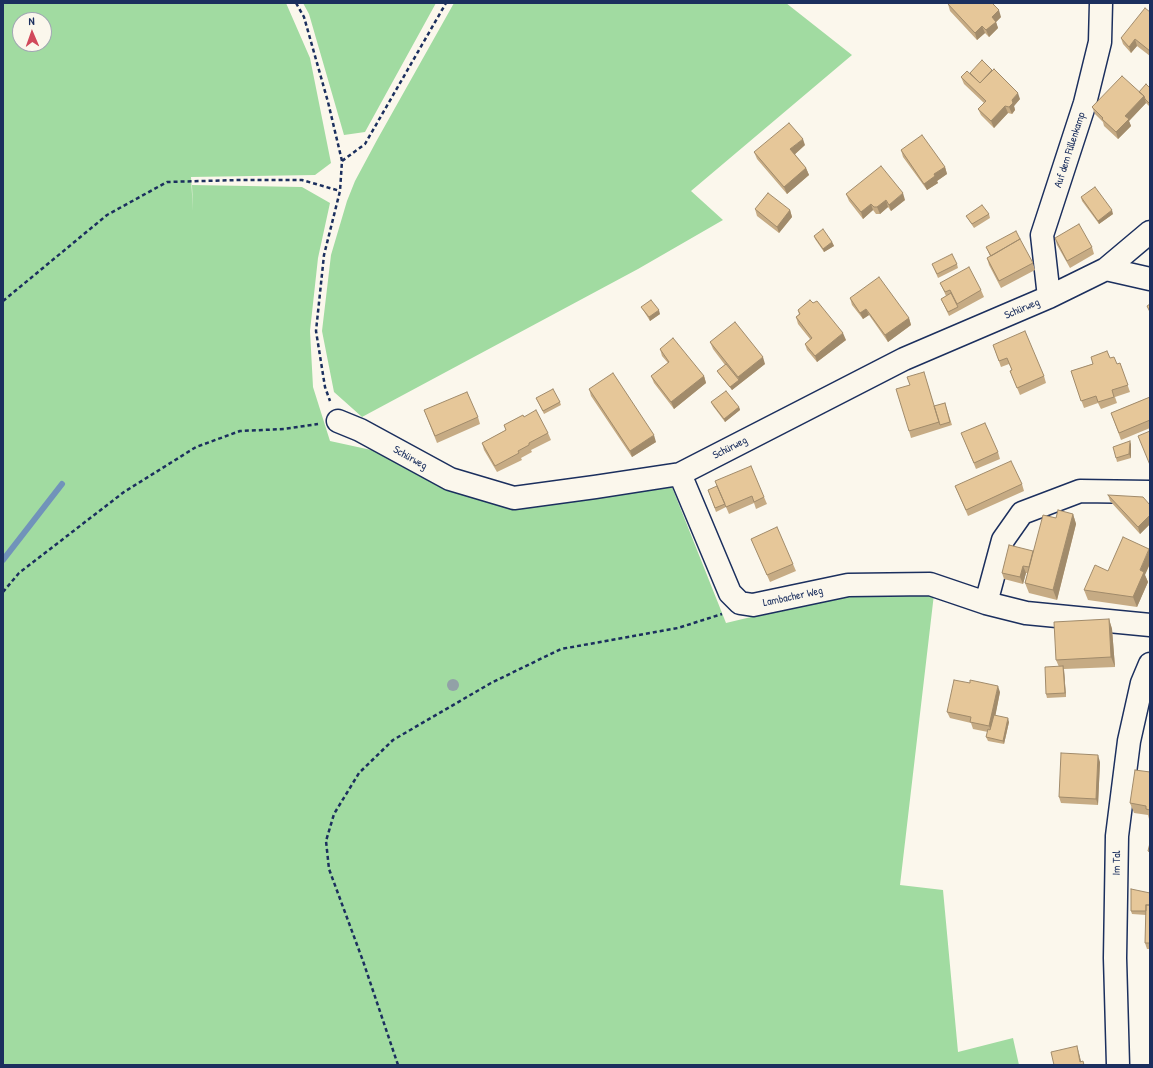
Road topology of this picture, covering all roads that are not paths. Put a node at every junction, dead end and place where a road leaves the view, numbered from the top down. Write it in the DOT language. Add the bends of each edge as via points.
graph roads {
  1 [pos="1101,3"];
  2 [pos="1150,232"];
  3 [pos="1106,269"];
  4 [pos="1150,279"];
  5 [pos="1049,297"];
  6 [pos="338,421"];
  7 [pos="680,474"];
  8 [pos="1150,492"];
  9 [pos="986,603"];
  10 [pos="1150,625"];
  11 [pos="1150,664"];
  12 [pos="1118,1065"];
  1 -- 5 [label="street, Auf dem Füllenkamp" via="1100,42 1085,103 1042,235"];
  2 -- 3 [label="street, Schürweg"];
  3 -- 4 [label="street"];
  3 -- 5 [label="street, Schürweg"];
  5 -- 7 [label="street, Schürweg" via="904,359"];
  6 -- 7 [label="street, Schürweg" via="360,430 450,479 514,498"];
  7 -- 9 [label="street, Lambacher Weg" via="730,593 740,602 753,605 848,585 930,584"];
  8 -- 9 [label="street" via="1080,491 1022,513 1003,540"];
  9 -- 10 [label="street, Lambacher Weg" via="1026,613"];
  11 -- 12 [label="street, Im Tal" via="1142,683 1129,741 1117,836 1115,958"];
}
